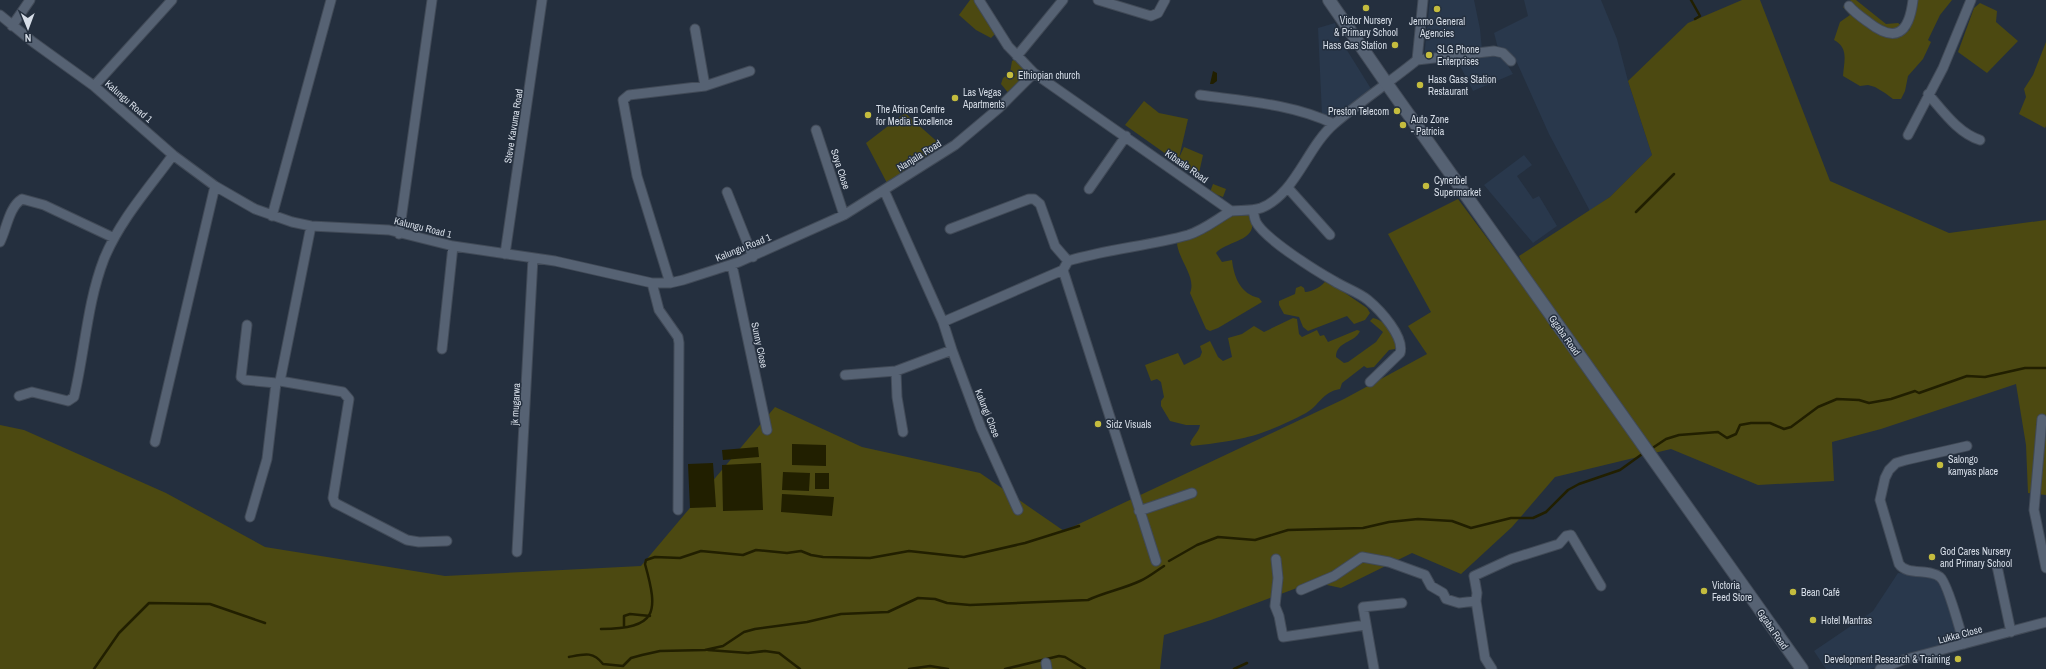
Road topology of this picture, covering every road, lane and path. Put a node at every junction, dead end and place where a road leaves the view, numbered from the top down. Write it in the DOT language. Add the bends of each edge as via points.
graph roads {
  1 [pos="30,0"];
  2 [pos="172,0"];
  3 [pos="331,0"];
  4 [pos="432,0"];
  5 [pos="542,0"];
  6 [pos="979,0"];
  7 [pos="1063,0"];
  8 [pos="1098,0"];
  9 [pos="1165,0"];
  10 [pos="1329,0"];
  11 [pos="1424,0"];
  12 [pos="1913,0"];
  13 [pos="1971,0"];
  14 [pos="1849,6"];
  15 [pos="0,15"];
  16 [pos="12,26"];
  17 [pos="695,29"];
  18 [pos="1017,56"];
  19 [pos="1417,60"];
  20 [pos="1511,61"];
  21 [pos="750,71"];
  22 [pos="1034,73"];
  23 [pos="1387,84"];
  24 [pos="94,86"];
  25 [pos="705,86"];
  26 [pos="1928,94"];
  27 [pos="1200,95"];
  28 [pos="1334,124"];
  29 [pos="816,130"];
  30 [pos="1908,135"];
  31 [pos="1126,136"];
  32 [pos="1980,140"];
  33 [pos="173,155"];
  34 [pos="215,186"];
  35 [pos="1288,188"];
  36 [pos="884,190"];
  37 [pos="1089,190"];
  38 [pos="727,192"];
  39 [pos="1253,210"];
  40 [pos="1231,211"];
  41 [pos="844,215"];
  42 [pos="272,216"];
  43 [pos="312,226"];
  44 [pos="950,229"];
  45 [pos="399,234"];
  46 [pos="1330,235"];
  47 [pos="114,238"];
  48 [pos="0,242"];
  49 [pos="453,246"];
  50 [pos="505,254"];
  51 [pos="753,257"];
  52 [pos="533,258"];
  53 [pos="1068,262"];
  54 [pos="732,265"];
  55 [pos="1063,270"];
  56 [pos="652,283"];
  57 [pos="670,283"];
  58 [pos="943,322"];
  59 [pos="247,325"];
  60 [pos="442,349"];
  61 [pos="952,350"];
  62 [pos="896,371"];
  63 [pos="845,375"];
  64 [pos="278,382"];
  65 [pos="1370,382"];
  66 [pos="18,396"];
  67 [pos="2042,419"];
  68 [pos="767,430"];
  69 [pos="903,432"];
  70 [pos="155,442"];
  71 [pos="1967,446"];
  72 [pos="1192,493"];
  73 [pos="678,510"];
  74 [pos="1018,510"];
  75 [pos="1139,511"];
  76 [pos="250,517"];
  77 [pos="447,541"];
  78 [pos="518,552"];
  79 [pos="1276,559"];
  80 [pos="1156,561"];
  81 [pos="1997,566"];
  82 [pos="2046,568"];
  83 [pos="1601,586"];
  84 [pos="1301,590"];
  85 [pos="1476,601"];
  86 [pos="1402,603"];
  87 [pos="2046,622"];
  88 [pos="1365,625"];
  89 [pos="2011,632"];
  90 [pos="1964,644"];
  91 [pos="1903,660"];
  92 [pos="1374,669"];
  93 [pos="1492,669"];
  94 [pos="1802,669"];
  95 [pos="1880,669"];
  96 [pos="1908,669"];
  1 -- 16 [label="street"];
  2 -- 24 [label="street"];
  3 -- 42 [label="street"];
  4 -- 45 [label="street"];
  5 -- 50 [label="street, Steve Kavuma Road"];
  6 -- 18 [label="street, Kibaale Road" via="1000,35"];
  7 -- 18 [label="street"];
  8 -- 9 [label="street" via="1152,16 1158,13"];
  10 -- 23 [label="main road, Ggaba Road"];
  11 -- 19 [label="street"];
  12 -- 14 [label="street" via="1907,25 1899,33 1894,34 1880,31"];
  13 -- 26 [label="street" via="1943,68"];
  15 -- 16 [label="street, Kalungu Road 1"];
  16 -- 24 [label="street, Kalungu Road 1"];
  17 -- 25 [label="street"];
  18 -- 22 [label="street, Kibaale Road"];
  19 -- 20 [label="street" via="1494,51 1503,53"];
  19 -- 23 [label="street"];
  21 -- 25 [label="street"];
  22 -- 31 [label="street, Kibaale Road"];
  22 -- 36 [label="street, Nanjala Road" via="975,130"];
  23 -- 28 [label="street"];
  23 -- 94 [label="main road, Ggaba Road"];
  24 -- 33 [label="street, Kalungu Road 1"];
  25 -- 57 [label="street" via="629,95 623,100 637,176"];
  26 -- 30 [label="street"];
  26 -- 32 [label="street" via="1956,126 1969,137"];
  27 -- 28 [label="street" via="1292,110"];
  28 -- 35 [label="street" via="1317,142"];
  29 -- 41 [label="street, Soya Close"];
  31 -- 37 [label="street"];
  31 -- 40 [label="street, Kibaale Road"];
  33 -- 34 [label="street, Kalungu Road 1"];
  33 -- 47 [label="street"];
  34 -- 42 [label="street, Kalungu Road 1"];
  34 -- 70 [label="street"];
  35 -- 39 [label="street" via="1269,204"];
  35 -- 46 [label="street"];
  36 -- 41 [label="street, Nanjala Road"];
  36 -- 58 [label="street, Kalungi Close"];
  38 -- 51 [label="street"];
  39 -- 40 [label="street"];
  39 -- 65 [label="street" via="1256,223 1267,234 1332,281 1368,300 1394,329 1402,349"];
  40 -- 53 [label="street" via="1188,235 1110,250"];
  41 -- 51 [label="street, Kalungu Road 1"];
  42 -- 43 [label="street, Kalungu Road 1"];
  43 -- 45 [label="street, Kalungu Road 1" via="389,230"];
  43 -- 64 [label="street"];
  44 -- 53 [label="street" via="1034,199 1040,204 1055,246"];
  45 -- 49 [label="street, Kalungu Road 1"];
  47 -- 48 [label="street" via="44,205 22,199 13,208"];
  47 -- 66 [label="street" via="104,260 88,316 74,397 68,402 32,392"];
  49 -- 50 [label="street, Kalungu Road 1"];
  49 -- 60 [label="street"];
  50 -- 52 [label="street, Kalungu Road 1"];
  51 -- 54 [label="street, Kalungu Road 1"];
  52 -- 56 [label="street, Kalungu Road 1"];
  52 -- 78 [label="street, jk mugarwa"];
  53 -- 55 [label="street"];
  54 -- 57 [label="street, Kalungu Road 1"];
  54 -- 68 [label="street, Sunny Close"];
  55 -- 58 [label="street"];
  55 -- 75 [label="street"];
  56 -- 57 [label="street, Kalungu Road 1"];
  56 -- 73 [label="street" via="659,310 678,337 679,343"];
  58 -- 61 [label="street, Kalungi Close"];
  59 -- 64 [label="street" via="241,377 245,380"];
  61 -- 62 [label="street"];
  61 -- 74 [label="street, Kalungi Close" via="981,428"];
  62 -- 63 [label="street"];
  62 -- 69 [label="street"];
  64 -- 76 [label="street" via="267,459"];
  64 -- 77 [label="street" via="343,392 349,399 334,503 407,540"];
  67 -- 82 [label="street" via="2034,510"];
  71 -- 90 [label="street" via="1896,463 1885,478 1880,500 1901,566 1937,575 1943,580 1960,625"];
  72 -- 75 [label="street"];
  75 -- 80 [label="street"];
  79 -- 88 [label="street" via="1278,578 1275,606 1283,637"];
  81 -- 89 [label="street"];
  83 -- 85 [label="street" via="1571,535 1566,536 1559,544 1511,559 1474,576"];
  84 -- 85 [label="street" via="1334,576 1362,557 1389,562 1425,575 1431,586 1451,601 1459,604"];
  85 -- 93 [label="street" via="1485,658"];
  86 -- 88 [label="street" via="1363,607"];
  87 -- 89 [label="street, Lukka Close"];
  88 -- 92 [label="street"];
  89 -- 90 [label="street, Lukka Close"];
  90 -- 91 [label="street, Lukka Close"];
  91 -- 95 [label="street, Lukka Close"];
  91 -- 96 [label="street"];
}
